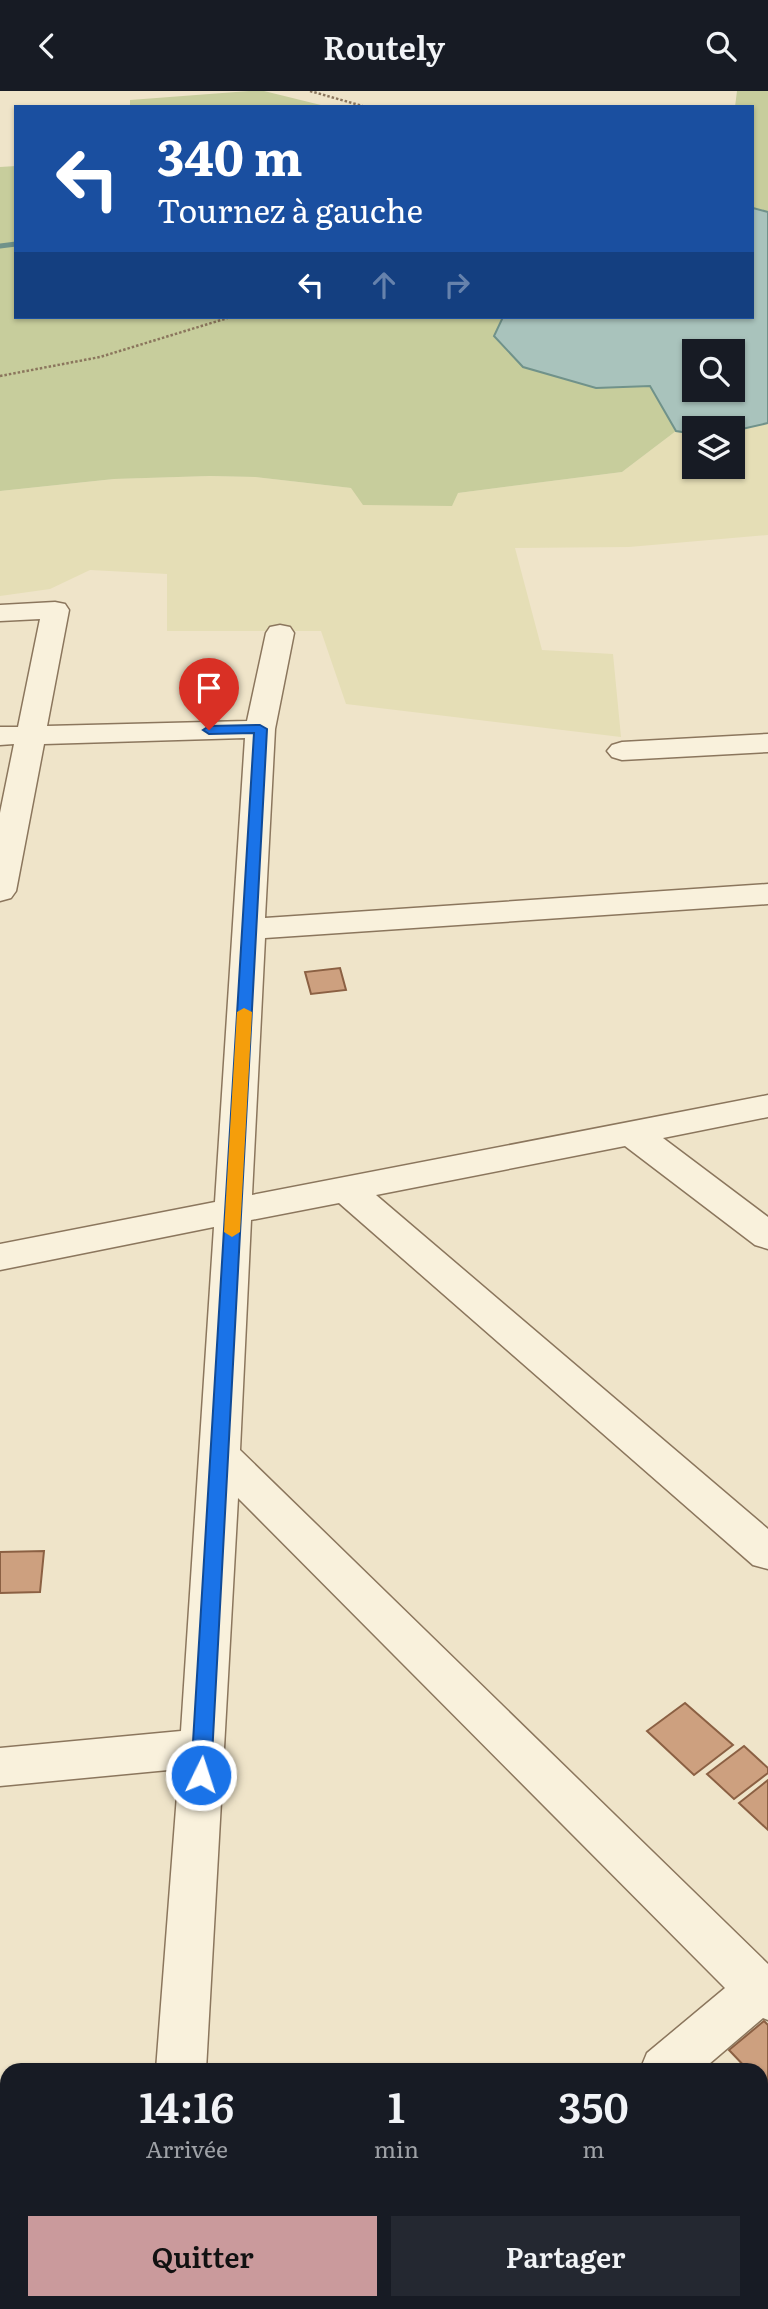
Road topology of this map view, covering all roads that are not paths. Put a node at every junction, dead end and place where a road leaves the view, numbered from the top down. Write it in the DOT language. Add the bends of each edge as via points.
graph roads {
  1 [pos="0,613"];
  2 [pos="281,633"];
  3 [pos="260,729"];
  4 [pos="0,736"];
  5 [pos="31,736"];
  6 [pos="768,743"];
  7 [pos="622,751"];
  8 [pos="0,891"];
  9 [pos="768,894"];
  10 [pos="249,929"];
  11 [pos="768,1106"];
  12 [pos="632,1133"];
  13 [pos="346,1189"];
  14 [pos="233,1211"];
  15 [pos="768,1236"];
  16 [pos="0,1257"];
  17 [pos="220,1455"];
  18 [pos="768,1553"];
  19 [pos="203,1748"];
  20 [pos="0,1767"];
  21 [pos="764,1993"];
  22 [pos="181,2063"];
  23 [pos="674,2063"];
  1 -- 5 [label="street" via="55,610"];
  2 -- 3 [label="street"];
  3 -- 5 [label="street"];
  3 -- 10 [label="street"];
  4 -- 5 [label="street"];
  5 -- 8 [label="street"];
  6 -- 7 [label="street"];
  9 -- 10 [label="street"];
  10 -- 14 [label="street"];
  11 -- 12 [label="street"];
  12 -- 13 [label="street"];
  12 -- 15 [label="street"];
  13 -- 14 [label="street"];
  13 -- 18 [label="street"];
  14 -- 16 [label="street"];
  14 -- 17 [label="street"];
  17 -- 19 [label="street"];
  17 -- 21 [label="street"];
  19 -- 20 [label="street"];
  19 -- 22 [label="street"];
  21 -- 23 [label="street"];
}
